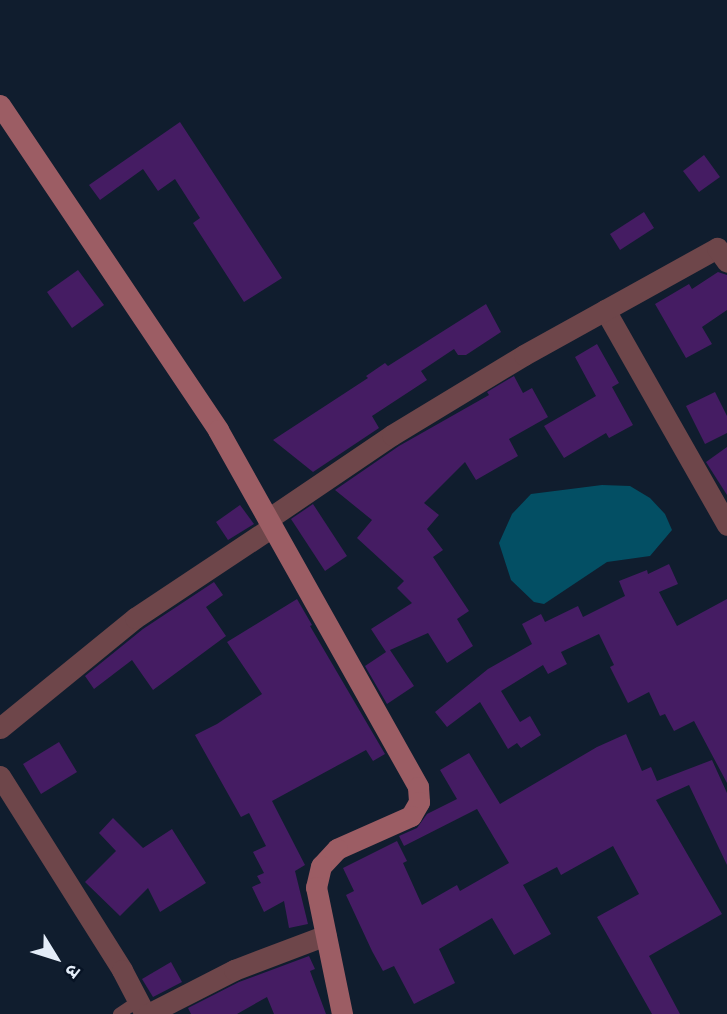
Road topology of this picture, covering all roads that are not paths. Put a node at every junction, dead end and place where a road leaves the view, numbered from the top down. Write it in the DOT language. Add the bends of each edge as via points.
graph roads {
  1 [pos="0,105"];
  2 [pos="727,262"];
  3 [pos="605,310"];
  4 [pos="270,523"];
  5 [pos="727,525"];
  6 [pos="0,728"];
  7 [pos="0,776"];
  8 [pos="326,934"];
  9 [pos="144,1010"];
  10 [pos="119,1014"];
  11 [pos="342,1014"];
  1 -- 4 [label="street" via="218,430"];
  2 -- 3 [label="street" via="717,248"];
  3 -- 4 [label="street" via="392,435"];
  3 -- 5 [label="street"];
  4 -- 6 [label="street" via="135,618"];
  4 -- 8 [label="street" via="418,787 419,802 411,816 337,849 321,866 316,887"];
  7 -- 9 [label="street"];
  8 -- 9 [label="street"];
  8 -- 11 [label="street"];
  9 -- 10 [label="lane"];
}
